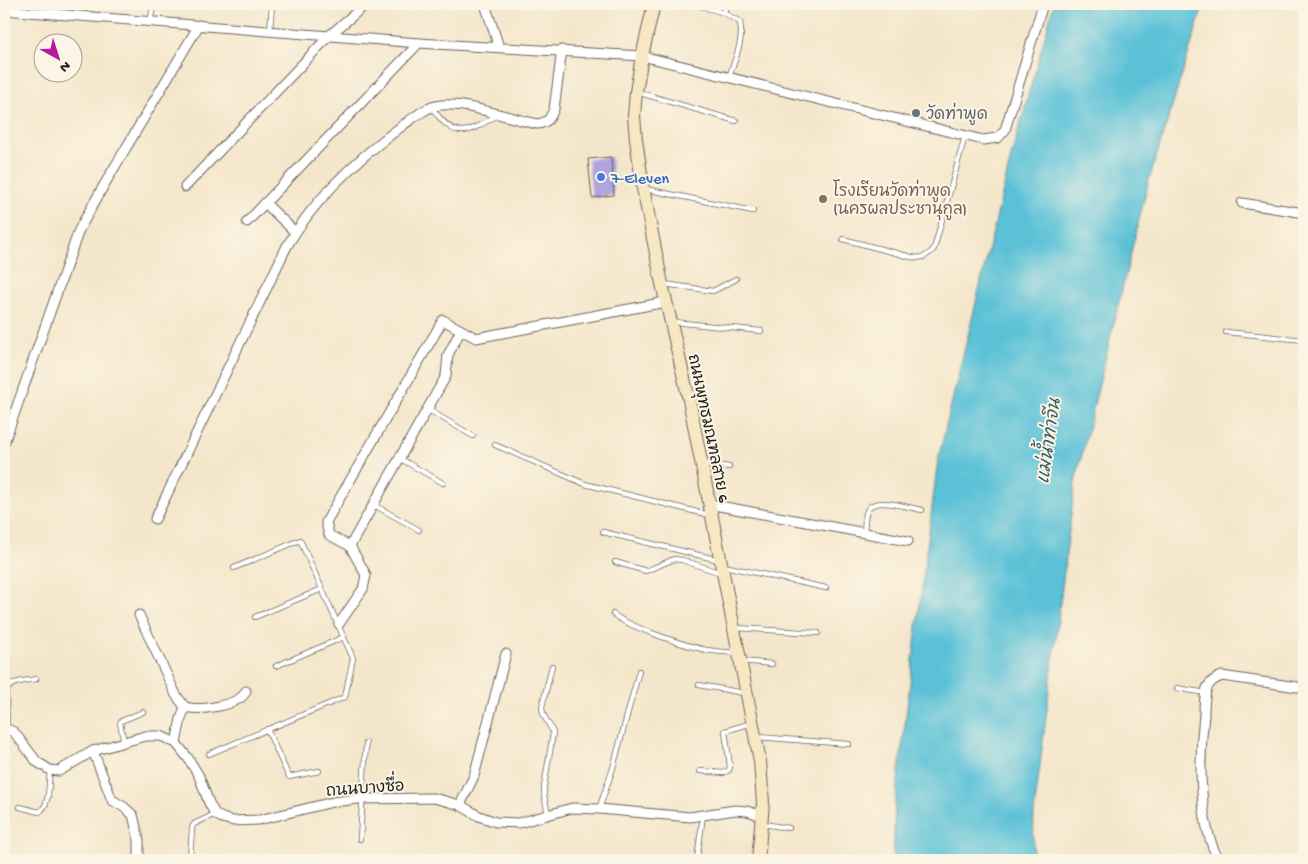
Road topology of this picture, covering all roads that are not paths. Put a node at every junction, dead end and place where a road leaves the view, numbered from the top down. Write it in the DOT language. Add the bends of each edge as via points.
graph roads {
  1 [pos="154,4"];
  2 [pos="272,4"];
  3 [pos="366,4"];
  4 [pos="485,4"];
  5 [pos="654,4"];
  6 [pos="695,4"];
  7 [pos="726,4"];
  8 [pos="1043,4"];
  9 [pos="28,8"];
  10 [pos="4,10"];
  11 [pos="724,13"];
  12 [pos="150,21"];
  13 [pos="199,25"];
  14 [pos="270,30"];
  15 [pos="330,35"];
  16 [pos="419,43"];
  17 [pos="499,48"];
  18 [pos="562,50"];
  19 [pos="642,56"];
  20 [pos="729,77"];
  21 [pos="636,92"];
  22 [pos="432,108"];
  23 [pos="498,115"];
  24 [pos="736,121"];
  25 [pos="965,135"];
  26 [pos="185,187"];
  27 [pos="643,188"];
  28 [pos="265,202"];
  29 [pos="1242,204"];
  30 [pos="753,211"];
  31 [pos="1304,213"];
  32 [pos="247,222"];
  33 [pos="295,232"];
  34 [pos="844,239"];
  35 [pos="736,279"];
  36 [pos="662,284"];
  37 [pos="666,302"];
  38 [pos="670,322"];
  39 [pos="461,330"];
  40 [pos="762,331"];
  41 [pos="1226,332"];
  42 [pos="1304,340"];
  43 [pos="427,410"];
  44 [pos="473,436"];
  45 [pos="4,443"];
  46 [pos="495,445"];
  47 [pos="399,458"];
  48 [pos="701,463"];
  49 [pos="729,466"];
  50 [pos="443,483"];
  51 [pos="373,504"];
  52 [pos="710,509"];
  53 [pos="922,510"];
  54 [pos="155,519"];
  55 [pos="419,530"];
  56 [pos="604,532"];
  57 [pos="864,533"];
  58 [pos="908,541"];
  59 [pos="350,546"];
  60 [pos="615,562"];
  61 [pos="721,566"];
  62 [pos="234,568"];
  63 [pos="826,588"];
  64 [pos="322,589"];
  65 [pos="613,614"];
  66 [pos="139,615"];
  67 [pos="254,617"];
  68 [pos="339,624"];
  69 [pos="734,628"];
  70 [pos="818,633"];
  71 [pos="344,637"];
  72 [pos="506,654"];
  73 [pos="740,657"];
  74 [pos="772,664"];
  75 [pos="276,666"];
  76 [pos="552,666"];
  77 [pos="639,671"];
  78 [pos="36,679"];
  79 [pos="699,685"];
  80 [pos="1178,688"];
  81 [pos="1304,688"];
  82 [pos="246,691"];
  83 [pos="1206,693"];
  84 [pos="748,694"];
  85 [pos="185,706"];
  86 [pos="143,712"];
  87 [pos="754,722"];
  88 [pos="6,726"];
  89 [pos="267,730"];
  90 [pos="756,737"];
  91 [pos="123,738"];
  92 [pos="177,740"];
  93 [pos="366,743"];
  94 [pos="850,744"];
  95 [pos="94,751"];
  96 [pos="209,754"];
  97 [pos="50,770"];
  98 [pos="319,771"];
  99 [pos="700,771"];
  100 [pos="363,796"];
  101 [pos="460,804"];
  102 [pos="20,807"];
  103 [pos="599,809"];
  104 [pos="215,814"];
  105 [pos="548,814"];
  106 [pos="703,815"];
  107 [pos="762,820"];
  108 [pos="789,828"];
  109 [pos="360,839"];
  110 [pos="190,859"];
  111 [pos="140,860"];
  112 [pos="697,860"];
  113 [pos="758,860"];
  114 [pos="1219,860"];
  1 -- 12 [label="lane"];
  2 -- 14 [label="lane"];
  3 -- 15 [label="street"];
  4 -- 17 [label="street"];
  5 -- 19 [label="main road, ถนนพุทธมณฑลสาย 6"];
  6 -- 11 [label="lane"];
  7 -- 11 [label="lane"];
  8 -- 25 [label="street" via="1005,130 998,138 983,140"];
  9 -- 10 [label="street"];
  9 -- 12 [label="street"];
  11 -- 20 [label="lane" via="740,22 742,33"];
  12 -- 13 [label="street"];
  13 -- 14 [label="street"];
  13 -- 45 [label="street" via="79,230"];
  14 -- 15 [label="street"];
  15 -- 16 [label="street"];
  15 -- 26 [label="street"];
  16 -- 17 [label="street"];
  16 -- 28 [label="street"];
  17 -- 18 [label="street"];
  18 -- 19 [label="street"];
  18 -- 23 [label="street" via="550,119 538,124"];
  19 -- 20 [label="street"];
  19 -- 21 [label="main road, ถนนพุทธมณฑลสาย 6"];
  20 -- 25 [label="street"];
  21 -- 24 [label="lane"];
  21 -- 27 [label="main road, ถนนพุทธมณฑลสาย 6" via="634,116"];
  22 -- 23 [label="street" via="462,106"];
  22 -- 23 [label="lane" via="452,130 475,128"];
  22 -- 33 [label="street" via="412,118 353,165 318,201"];
  25 -- 34 [label="lane" via="934,249 926,257 918,259"];
  27 -- 30 [label="lane"];
  27 -- 36 [label="main road, ถนนพุทธมณฑลสาย 6"];
  28 -- 32 [label="street"];
  28 -- 33 [label="street"];
  29 -- 31 [label="street"];
  33 -- 54 [label="street"];
  35 -- 36 [label="lane" via="713,291"];
  36 -- 37 [label="main road, ถนนพุทธมณฑลสาย 6"];
  37 -- 38 [label="main road, ถนนพุทธมณฑลสาย 6"];
  37 -- 39 [label="street" via="476,338"];
  38 -- 40 [label="lane"];
  38 -- 48 [label="main road, ถนนพุทธมณฑลสาย 6"];
  39 -- 43 [label="street" via="448,355 446,376"];
  39 -- 59 [label="street" via="443,320 326,522 329,535"];
  41 -- 42 [label="lane"];
  43 -- 44 [label="lane"];
  43 -- 47 [label="street"];
  46 -- 52 [label="lane" via="585,484"];
  47 -- 50 [label="lane"];
  47 -- 51 [label="street"];
  48 -- 49 [label="lane"];
  48 -- 52 [label="main road, ถนนพุทธมณฑลสาย 6"];
  51 -- 55 [label="lane"];
  51 -- 59 [label="street"];
  52 -- 57 [label="street"];
  52 -- 61 [label="main road, ถนนพุทธมณฑลสาย 6"];
  53 -- 57 [label="lane" via="883,502 873,504 867,511"];
  56 -- 61 [label="lane"];
  57 -- 58 [label="street"];
  59 -- 68 [label="street" via="366,575 362,589"];
  60 -- 61 [label="lane" via="646,571 674,559"];
  61 -- 63 [label="lane"];
  61 -- 69 [label="main road, ถนนพุทธมณฑลสาย 6"];
  62 -- 64 [label="lane" via="300,540"];
  64 -- 67 [label="lane"];
  64 -- 68 [label="lane"];
  65 -- 73 [label="lane" via="623,622 691,646"];
  66 -- 85 [label="street" via="176,695"];
  68 -- 71 [label="lane"];
  69 -- 70 [label="lane"];
  69 -- 73 [label="main road, ถนนพุทธมณฑลสาย 6"];
  71 -- 75 [label="lane"];
  71 -- 89 [label="lane" via="353,658 345,697"];
  72 -- 101 [label="street" via="474,776"];
  73 -- 74 [label="lane"];
  73 -- 84 [label="main road, ถนนพุทธมณฑลสาย 6"];
  76 -- 105 [label="lane" via="542,708 553,733 544,787"];
  77 -- 103 [label="lane"];
  78 -- 88 [label="lane" via="7,687"];
  79 -- 84 [label="lane"];
  80 -- 83 [label="lane"];
  81 -- 83 [label="street" via="1222,676 1211,682"];
  82 -- 85 [label="street" via="239,700 219,706"];
  83 -- 114 [label="street" via="1201,739 1203,791 1208,834"];
  84 -- 87 [label="main road, ถนนพุทธมณฑลสาย 6"];
  85 -- 92 [label="street"];
  86 -- 91 [label="lane" via="124,718 120,723"];
  87 -- 90 [label="main road, ถนนพุทธมณฑลสาย 6"];
  87 -- 99 [label="lane" via="725,731 729,770 723,773"];
  88 -- 97 [label="street" via="37,762"];
  89 -- 96 [label="lane"];
  89 -- 98 [label="lane" via="289,777"];
  90 -- 94 [label="lane"];
  90 -- 107 [label="main road, ถนนพุทธมณฑลสาย 6" via="763,780"];
  91 -- 92 [label="street" via="161,736"];
  91 -- 95 [label="street"];
  92 -- 104 [label="street" via="199,776"];
  93 -- 100 [label="lane"];
  95 -- 97 [label="street" via="60,771"];
  95 -- 111 [label="street" via="112,800 134,815"];
  97 -- 102 [label="lane" via="43,810 39,812"];
  100 -- 101 [label="street, ถนนบางซื่อ" via="434,798"];
  100 -- 104 [label="street, ถนนบางซื่อ" via="245,822"];
  100 -- 109 [label="lane"];
  101 -- 105 [label="street, ถนนบางซื่อ" via="478,816 496,822 519,823"];
  103 -- 105 [label="street, ถนนบางซื่อ" via="572,808"];
  103 -- 106 [label="street, ถนนบางซื่อ" via="679,817"];
  104 -- 110 [label="lane" via="194,824"];
  106 -- 107 [label="street, ถนนบางซื่อ" via="735,810 746,811"];
  106 -- 112 [label="lane"];
  107 -- 108 [label="lane"];
  107 -- 113 [label="main road, ถนนพุทธมณฑลสาย 6"];
}
